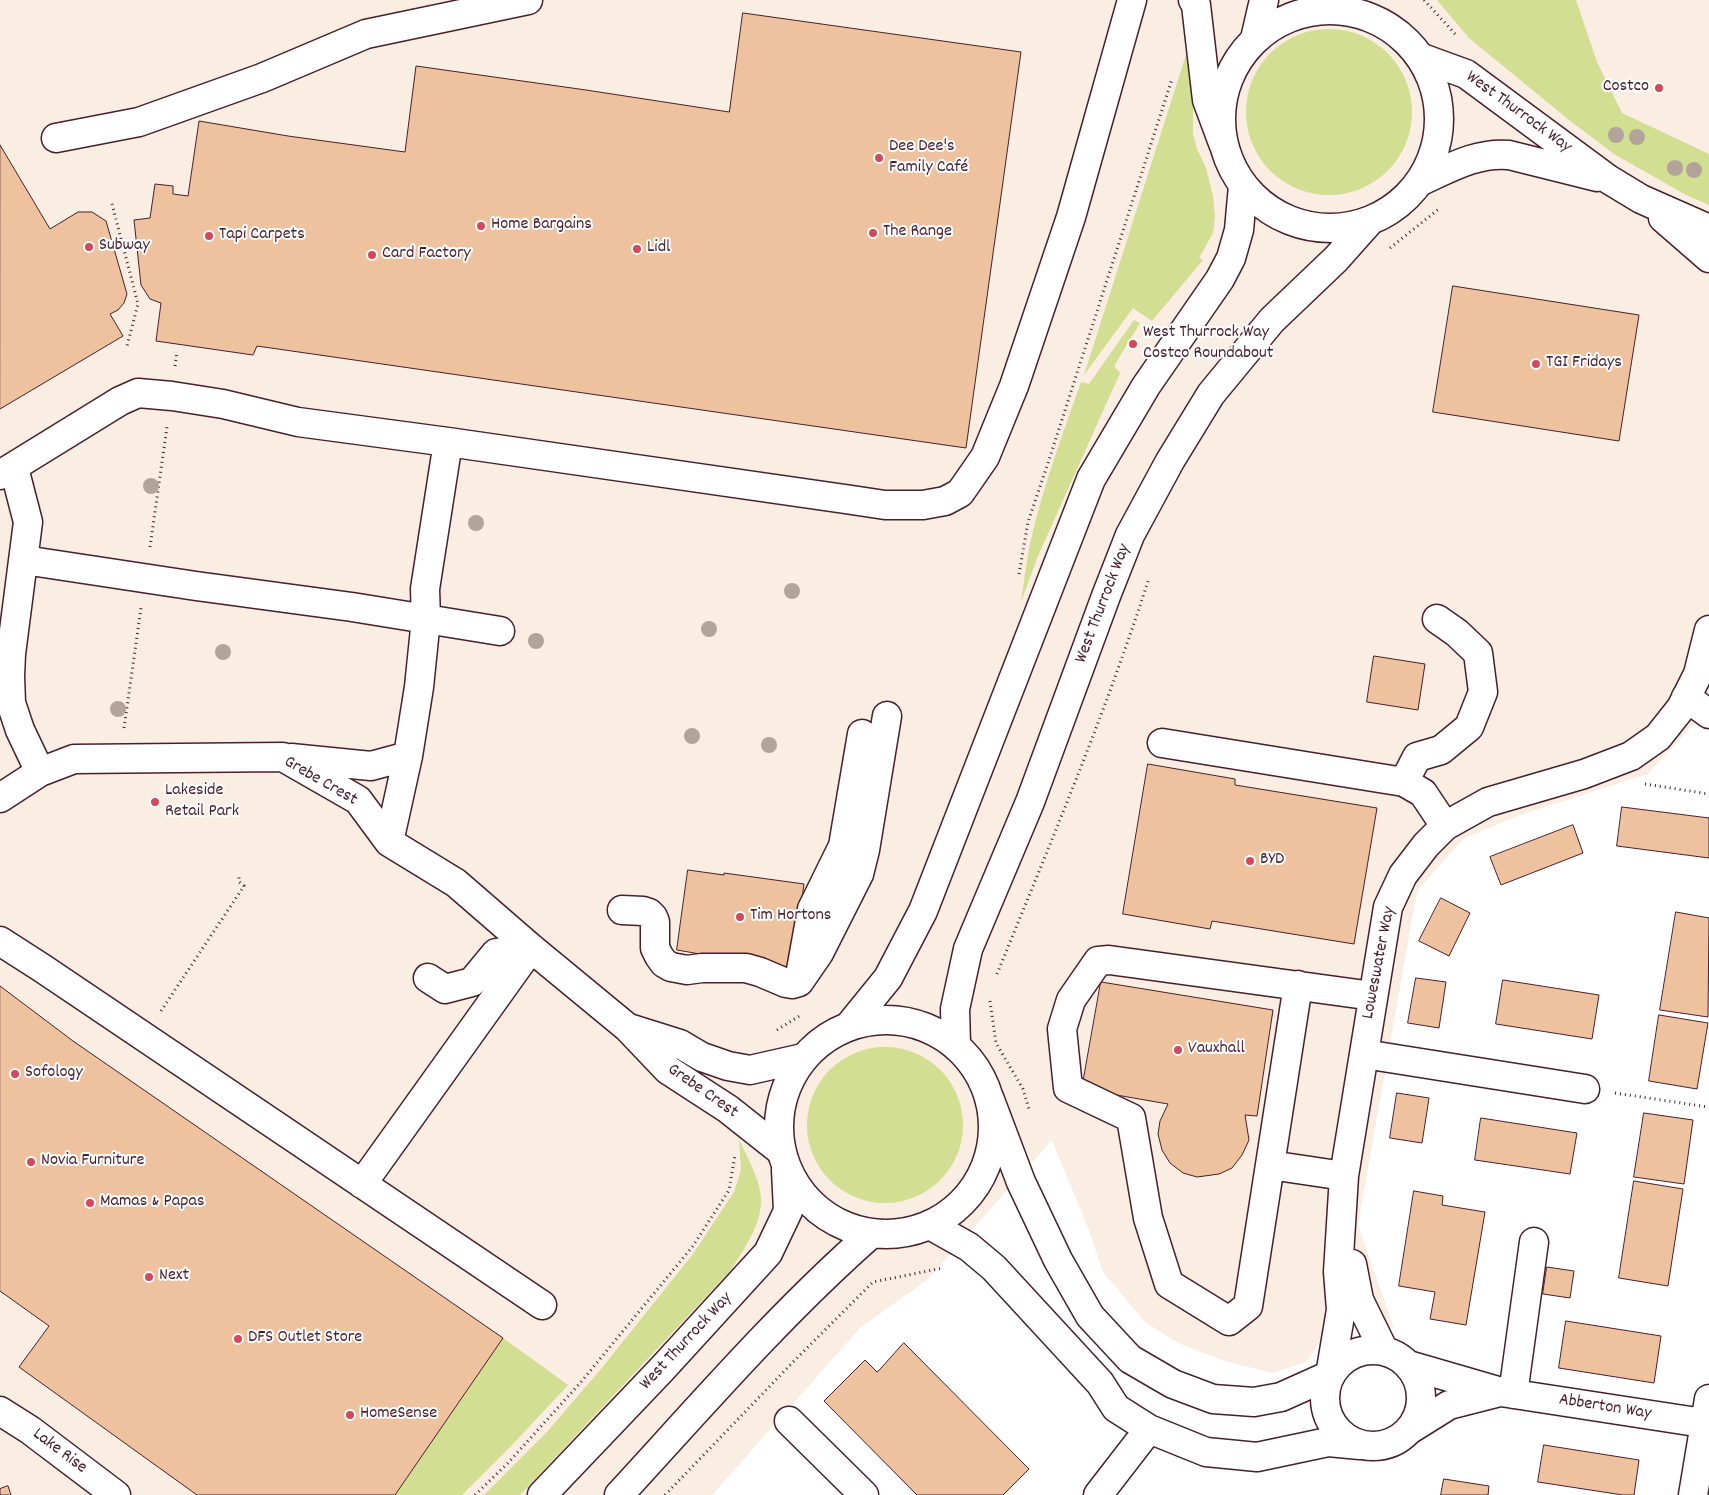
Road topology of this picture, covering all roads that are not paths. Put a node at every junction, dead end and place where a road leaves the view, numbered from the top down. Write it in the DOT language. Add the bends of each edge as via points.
graph roads {
  1 [pos="528,0"];
  2 [pos="1132,0"];
  3 [pos="1193,0"];
  4 [pos="1264,0"];
  5 [pos="1364,7"];
  6 [pos="1255,39"];
  7 [pos="1422,58"];
  8 [pos="56,138"];
  9 [pos="1223,143"];
  10 [pos="1608,179"];
  11 [pos="1421,181"];
  12 [pos="1243,186"];
  13 [pos="1641,199"];
  14 [pos="1368,223"];
  15 [pos="1709,229"];
  16 [pos="1709,258"];
  17 [pos="448,442"];
  18 [pos="7,471"];
  19 [pos="24,560"];
  20 [pos="426,619"];
  21 [pos="1437,619"];
  22 [pos="1709,630"];
  23 [pos="500,631"];
  24 [pos="1686,697"];
  25 [pos="1709,714"];
  26 [pos="887,716"];
  27 [pos="862,734"];
  28 [pos="1162,743"];
  29 [pos="408,756"];
  30 [pos="282,757"];
  31 [pos="40,772"];
  32 [pos="1404,782"];
  33 [pos="0,798"];
  34 [pos="1445,826"];
  35 [pos="389,842"];
  36 [pos="622,910"];
  37 [pos="0,941"];
  38 [pos="531,948"];
  39 [pos="428,978"];
  40 [pos="799,982"];
  41 [pos="1298,985"];
  42 [pos="1373,996"];
  43 [pos="849,1026"];
  44 [pos="628,1028"];
  45 [pos="956,1046"];
  46 [pos="1364,1054"];
  47 [pos="803,1058"];
  48 [pos="1585,1089"];
  49 [pos="990,1100"];
  50 [pos="783,1159"];
  51 [pos="1270,1165"];
  52 [pos="1344,1176"];
  53 [pos="362,1184"];
  54 [pos="930,1225"];
  55 [pos="1341,1230"];
  56 [pos="871,1234"];
  57 [pos="1534,1242"];
  58 [pos="542,1305"];
  59 [pos="1384,1351"];
  60 [pos="1408,1365"];
  61 [pos="1330,1375"];
  62 [pos="1507,1393"];
  63 [pos="0,1411"];
  64 [pos="1708,1415"];
  65 [pos="789,1421"];
  66 [pos="1149,1430"];
  67 [pos="1409,1430"];
  68 [pos="1360,1445"];
  69 [pos="116,1495"];
  70 [pos="542,1495"];
  71 [pos="619,1495"];
  72 [pos="864,1495"];
  73 [pos="1098,1495"];
  74 [pos="1693,1495"];
  1 -- 8 [label="street" via="366,34 262,78 139,122"];
  2 -- 17 [label="street" via="1071,217 1014,386 985,457 960,493 945,501 923,505 885,505"];
  3 -- 9 [label="street" via="1207,100"];
  4 -- 6 [label="street"];
  5 -- 6 [label="street" via="1308,11 1279,22"];
  5 -- 7 [label="street" via="1397,32"];
  6 -- 9 [label="street" via="1232,69 1221,105"];
  7 -- 10 [label="street, West Thurrock Way" via="1466,74"];
  7 -- 11 [label="street" via="1436,87 1440,119 1435,152"];
  9 -- 12 [label="street" via="1230,165"];
  10 -- 11 [label="street, West Thurrock Way" via="1494,154 1469,159"];
  10 -- 13 [label="street, West Thurrock Way"];
  11 -- 14 [label="street" via="1399,205"];
  12 -- 14 [label="street" via="1268,210 1299,225 1334,229"];
  12 -- 43 [label="street" via="1239,230 1231,258 1146,386 1091,479 923,911 888,978"];
  13 -- 15 [label="street, West Thurrock Way"];
  13 -- 16 [label="street, West Thurrock Way"];
  14 -- 45 [label="street, West Thurrock Way" via="1336,259 1272,320 1211,394 1130,535 1030,802 968,949 955,1009"];
  17 -- 18 [label="street" via="298,422 223,404 138,393"];
  17 -- 20 [label="street" via="425,589"];
  18 -- 19 [label="street" via="28,522"];
  19 -- 20 [label="street"];
  19 -- 31 [label="street" via="11,654 11,703"];
  20 -- 23 [label="street"];
  20 -- 29 [label="street"];
  21 -- 32 [label="street" via="1478,653 1484,692 1469,727 1441,750 1417,756"];
  22 -- 24 [label="street, Loweswater Way" via="1702,662"];
  24 -- 25 [label="street"];
  24 -- 34 [label="street, Loweswater Way" via="1658,736 1631,756 1584,774 1488,802"];
  26 -- 40 [label="street" via="859,874 819,953"];
  27 -- 40 [label="street" via="843,846 812,909"];
  28 -- 32 [label="street"];
  29 -- 30 [label="street" via="371,766"];
  29 -- 35 [label="street"];
  30 -- 31 [label="street, Grebe Crest" via="74,759"];
  30 -- 35 [label="street, Grebe Crest" via="358,800"];
  31 -- 33 [label="street, Grebe Crest"];
  32 -- 34 [label="street" via="1423,793"];
  34 -- 42 [label="street, Loweswater Way" via="1426,844 1403,875 1388,907"];
  35 -- 38 [label="street, Grebe Crest" via="456,883"];
  36 -- 40 [label="street" via="649,913 655,922 655,948 664,963 671,967 687,970 746,968 786,983"];
  37 -- 53 [label="street"];
  38 -- 39 [label="street" via="496,953 472,982 444,989"];
  38 -- 44 [label="street, Grebe Crest"];
  38 -- 53 [label="street"];
  41 -- 42 [label="street"];
  41 -- 51 [label="street"];
  41 -- 51 [label="street" via="1098,961 1071,1000 1062,1028 1068,1088 1131,1118 1148,1218 1169,1284 1229,1321 1248,1306"];
  42 -- 46 [label="street, Loweswater Way"];
  43 -- 45 [label="street" via="875,1020 897,1020 929,1028"];
  43 -- 47 [label="street" via="827,1036"];
  44 -- 47 [label="street, Grebe Crest" via="680,1044 702,1057 728,1066 750,1070"];
  44 -- 50 [label="street, Grebe Crest" via="668,1070 728,1109"];
  45 -- 49 [label="street" via="973,1064"];
  46 -- 48 [label="street"];
  46 -- 52 [label="street, Loweswater Way"];
  47 -- 50 [label="street, West Thurrock Way" via="781,1102 778,1126"];
  49 -- 54 [label="street" via="993,1126 988,1160 971,1193 952,1212"];
  49 -- 61 [label="street" via="1021,1182 1058,1260 1090,1316 1130,1359 1173,1384 1212,1399 1254,1402 1281,1397"];
  50 -- 56 [label="street" via="802,1195 825,1216 847,1228"];
  50 -- 70 [label="street, West Thurrock Way" via="788,1211 768,1253"];
  51 -- 52 [label="street"];
  52 -- 55 [label="street, Loweswater Way"];
  53 -- 58 [label="street"];
  54 -- 56 [label="street" via="914,1231"];
  54 -- 66 [label="street" via="969,1247 994,1268 1100,1383 1116,1408"];
  55 -- 59 [label="street, Loweswater Way" via="1352,1262 1359,1300"];
  55 -- 61 [label="street, Loweswater Way" via="1338,1272 1341,1310"];
  56 -- 71 [label="street" via="819,1281"];
  57 -- 62 [label="street"];
  59 -- 60 [label="street"];
  59 -- 61 [label="street" via="1368,1350 1353,1354 1340,1362"];
  60 -- 62 [label="street, Abberton Way"];
  60 -- 67 [label="street" via="1421,1390 1417,1418"];
  61 -- 68 [label="street" via="1324,1392 1326,1409 1333,1425 1345,1438"];
  62 -- 64 [label="street, Abberton Way"];
  62 -- 67 [label="street, Abberton Way" via="1449,1405"];
  63 -- 69 [label="street, Lake Rise"];
  64 -- 74 [label="street"];
  65 -- 72 [label="street"];
  66 -- 68 [label="street" via="1206,1452 1237,1456 1257,1457 1328,1442"];
  66 -- 73 [label="street"];
  67 -- 68 [label="street" via="1387,1444"];
}
